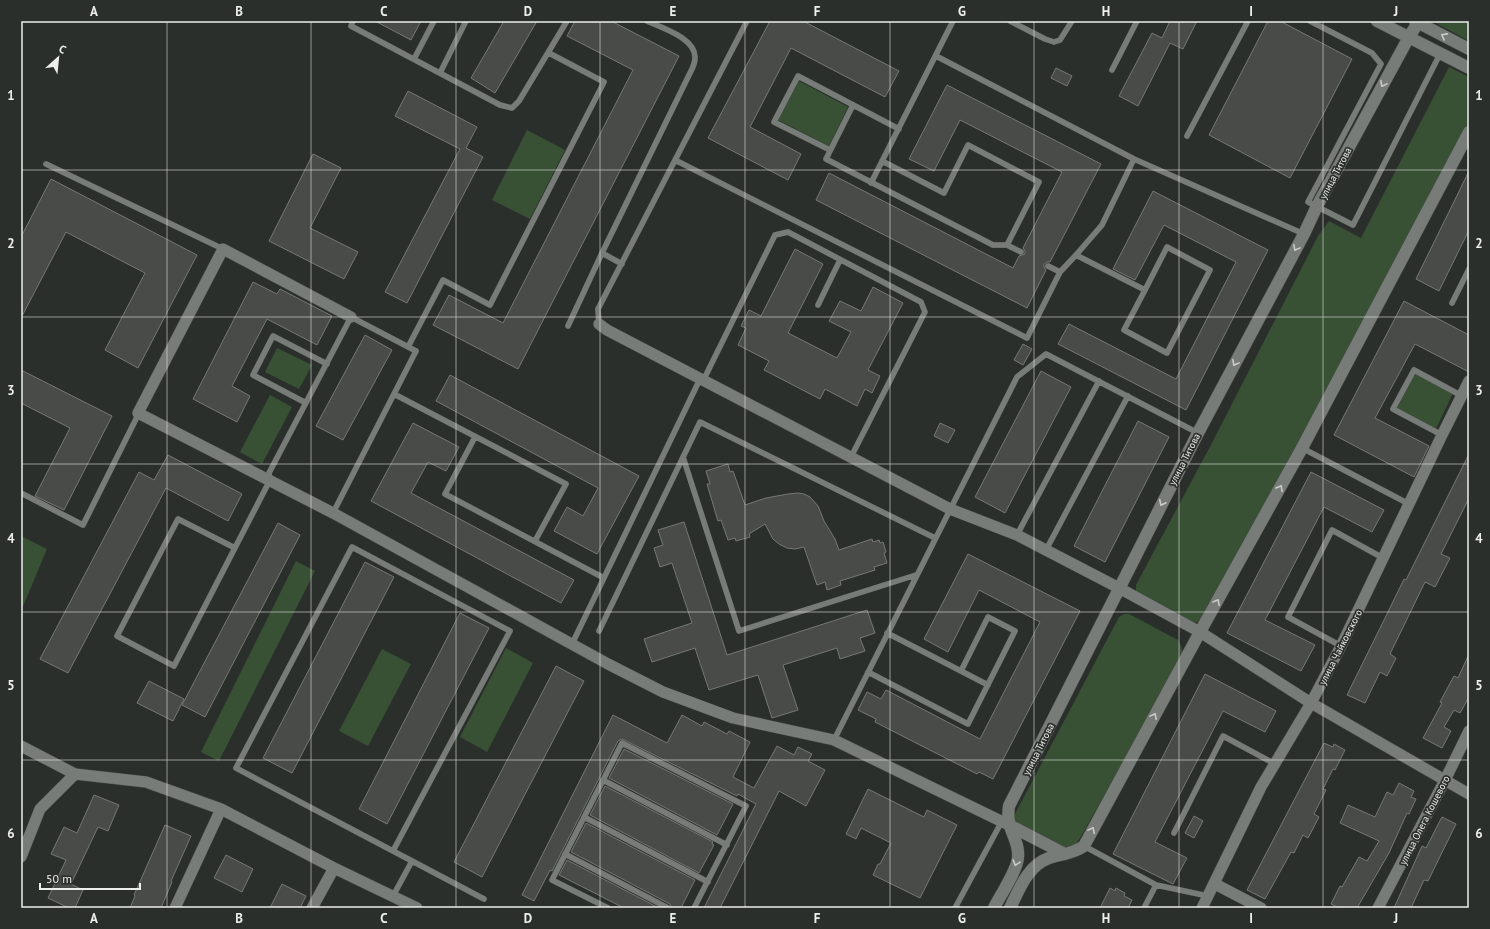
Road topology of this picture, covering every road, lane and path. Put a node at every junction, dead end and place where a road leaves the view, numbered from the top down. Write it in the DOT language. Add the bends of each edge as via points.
graph roads {
  1 [pos="354,21"];
  2 [pos="434,21"];
  3 [pos="466,21"];
  4 [pos="567,21"];
  5 [pos="647,21"];
  6 [pos="747,21"];
  7 [pos="953,21"];
  8 [pos="1010,21"];
  9 [pos="1072,21"];
  10 [pos="1137,21"];
  11 [pos="1248,21"];
  12 [pos="1310,21"];
  13 [pos="1377,21"];
  14 [pos="1418,22"];
  15 [pos="1409,37"];
  16 [pos="1469,49"];
  17 [pos="549,53"];
  18 [pos="1440,54"];
  19 [pos="936,56"];
  20 [pos="414,59"];
  21 [pos="1386,66"];
  22 [pos="1469,68"];
  23 [pos="1112,70"];
  24 [pos="440,73"];
  25 [pos="853,105"];
  26 [pos="899,129"];
  27 [pos="1469,132"];
  28 [pos="1187,136"];
  29 [pos="830,150"];
  30 [pos="1134,159"];
  31 [pos="675,160"];
  32 [pos="882,161"];
  33 [pos="46,164"];
  34 [pos="871,183"];
  35 [pos="1317,206"];
  36 [pos="1304,234"];
  37 [pos="1007,245"];
  38 [pos="222,249"];
  39 [pos="1021,252"];
  40 [pos="602,254"];
  41 [pos="1076,255"];
  42 [pos="840,260"];
  43 [pos="622,264"];
  44 [pos="1048,266"];
  45 [pos="1469,269"];
  46 [pos="1060,272"];
  47 [pos="1145,290"];
  48 [pos="1452,303"];
  49 [pos="818,305"];
  50 [pos="352,317"];
  51 [pos="599,324"];
  52 [pos="568,326"];
  53 [pos="408,347"];
  54 [pos="327,364"];
  55 [pos="701,380"];
  56 [pos="1099,381"];
  57 [pos="1469,381"];
  58 [pos="394,394"];
  59 [pos="1128,396"];
  60 [pos="1462,396"];
  61 [pos="306,403"];
  62 [pos="139,413"];
  63 [pos="1198,433"];
  64 [pos="1442,435"];
  65 [pos="475,437"];
  66 [pos="1302,448"];
  67 [pos="683,457"];
  68 [pos="850,458"];
  69 [pos="270,480"];
  70 [pos="21,493"];
  71 [pos="1409,504"];
  72 [pos="950,510"];
  73 [pos="333,513"];
  74 [pos="1017,535"];
  75 [pos="935,538"];
  76 [pos="535,542"];
  77 [pos="235,548"];
  78 [pos="1046,550"];
  79 [pos="1383,558"];
  80 [pos="916,576"];
  81 [pos="604,578"];
  82 [pos="1119,588"];
  83 [pos="599,632"];
  84 [pos="1200,632"];
  85 [pos="887,633"];
  86 [pos="572,644"];
  87 [pos="1341,646"];
  88 [pos="961,671"];
  89 [pos="868,672"];
  90 [pos="988,685"];
  91 [pos="1311,703"];
  92 [pos="1469,731"];
  93 [pos="834,740"];
  94 [pos="21,746"];
  95 [pos="1275,764"];
  96 [pos="75,774"];
  97 [pos="603,780"];
  98 [pos="1446,780"];
  99 [pos="1469,794"];
  100 [pos="1009,806"];
  101 [pos="221,809"];
  102 [pos="986,813"];
  103 [pos="584,817"];
  104 [pos="1005,823"];
  105 [pos="1174,833"];
  106 [pos="727,845"];
  107 [pos="1084,846"];
  108 [pos="393,851"];
  109 [pos="565,854"];
  110 [pos="1065,854"];
  111 [pos="21,857"];
  112 [pos="412,861"];
  113 [pos="334,868"];
  114 [pos="708,882"];
  115 [pos="1215,884"];
  116 [pos="1156,885"];
  117 [pos="393,896"];
  118 [pos="1208,896"];
  119 [pos="484,899"];
  120 [pos="175,908"];
  121 [pos="312,908"];
  122 [pos="417,908"];
  123 [pos="608,908"];
  124 [pos="668,908"];
  125 [pos="694,908"];
  126 [pos="955,908"];
  127 [pos="994,908"];
  128 [pos="1010,908"];
  129 [pos="1144,908"];
  130 [pos="1202,908"];
  131 [pos="1261,908"];
  132 [pos="1378,908"];
  1 -- 20 [label="lane" via="351,26"];
  2 -- 20 [label="lane"];
  3 -- 24 [label="lane"];
  4 -- 17 [label="lane"];
  5 -- 40 [label="lane" via="683,38 694,50 696,58"];
  6 -- 31 [label="lane"];
  7 -- 19 [label="lane"];
  8 -- 9 [label="lane" via="1054,42 1060,40"];
  10 -- 23 [label="lane"];
  11 -- 28 [label="lane"];
  12 -- 21 [label="lane" via="1372,53"];
  13 -- 15 [label="street"];
  14 -- 15 [label="street, улица Титова"];
  16 -- 14 [label="street, one-way"];
  15 -- 18 [label="street"];
  15 -- 21 [label="street, улица Титова"];
  17 -- 24 [label="lane" via="519,102 512,108 500,105"];
  17 -- 53 [label="lane" via="604,82 490,306 443,280"];
  18 -- 22 [label="street"];
  18 -- 35 [label="lane" via="1352,225"];
  19 -- 26 [label="lane"];
  19 -- 30 [label="lane"];
  20 -- 24 [label="lane"];
  21 -- 35 [label="street, улица Титова"];
  25 -- 26 [label="lane"];
  25 -- 29 [label="lane"];
  25 -- 29 [label="lane" via="798,76 774,122"];
  26 -- 32 [label="lane"];
  27 -- 66 [label="street"];
  29 -- 34 [label="lane" via="826,159"];
  30 -- 36 [label="lane"];
  30 -- 41 [label="lane" via="1102,225"];
  31 -- 43 [label="lane"];
  31 -- 46 [label="lane" via="1027,338"];
  32 -- 34 [label="lane"];
  32 -- 37 [label="lane" via="944,193 968,145 1039,182"];
  33 -- 38 [label="lane"];
  34 -- 37 [label="lane" via="993,245"];
  35 -- 36 [label="street, улица Титова"];
  36 -- 63 [label="street, улица Титова, one-way"];
  37 -- 39 [label="lane"];
  38 -- 50 [label="street"];
  38 -- 62 [label="street"];
  40 -- 43 [label="lane"];
  40 -- 52 [label="lane"];
  41 -- 46 [label="lane"];
  41 -- 47 [label="lane"];
  42 -- 49 [label="lane"];
  42 -- 55 [label="lane" via="788,232 775,235"];
  42 -- 68 [label="lane" via="921,302 925,312"];
  43 -- 51 [label="lane" via="598,309"];
  44 -- 46 [label="lane"];
  45 -- 48 [label="lane"];
  47 -- 47 [label="lane" via="1124,330 1167,354 1210,270 1167,247"];
  50 -- 53 [label="lane"];
  50 -- 54 [label="lane"];
  51 -- 55 [label="street"];
  53 -- 58 [label="lane" via="416,351"];
  54 -- 61 [label="lane"];
  54 -- 61 [label="lane" via="274,336 256,369 253,375"];
  55 -- 68 [label="street"];
  55 -- 81 [label="lane"];
  56 -- 59 [label="lane"];
  56 -- 72 [label="lane" via="1046,354 1017,377"];
  56 -- 74 [label="lane"];
  57 -- 60 [label="street, улица Чайковского"];
  58 -- 65 [label="lane"];
  58 -- 73 [label="lane"];
  59 -- 63 [label="lane"];
  59 -- 78 [label="lane"];
  60 -- 64 [label="street, улица Чайковского"];
  60 -- 64 [label="lane" via="1414,370 1393,409"];
  61 -- 69 [label="lane" via="269,473"];
  62 -- 69 [label="street"];
  62 -- 70 [label="lane" via="83,524"];
  63 -- 82 [label="street, улица Титова, one-way"];
  64 -- 71 [label="street, улица Чайковского"];
  65 -- 76 [label="lane" via="445,494"];
  65 -- 76 [label="lane" via="566,484"];
  66 -- 71 [label="lane"];
  84 -- 66 [label="street, one-way"];
  67 -- 75 [label="lane" via="700,422"];
  67 -- 80 [label="lane" via="739,632"];
  67 -- 83 [label="lane"];
  68 -- 72 [label="street"];
  69 -- 73 [label="street"];
  69 -- 77 [label="lane"];
  71 -- 79 [label="street, улица Чайковского"];
  72 -- 74 [label="street"];
  72 -- 75 [label="lane"];
  73 -- 86 [label="street"];
  74 -- 78 [label="street"];
  75 -- 80 [label="lane"];
  76 -- 81 [label="lane"];
  77 -- 77 [label="lane" via="178,519 117,636 174,666"];
  78 -- 82 [label="street"];
  79 -- 87 [label="street, улица Чайковского"];
  79 -- 87 [label="lane" via="1332,530 1288,617"];
  80 -- 85 [label="lane"];
  81 -- 86 [label="lane"];
  82 -- 84 [label="street"];
  82 -- 100 [label="street, улица Титова"];
  84 -- 91 [label="street"];
  107 -- 84 [label="street, one-way"];
  85 -- 88 [label="lane"];
  85 -- 89 [label="lane"];
  86 -- 93 [label="street" via="663,692 733,718"];
  87 -- 91 [label="street, улица Чайковского"];
  88 -- 90 [label="lane"];
  88 -- 90 [label="lane" via="988,617 1015,631"];
  89 -- 90 [label="lane" via="968,724"];
  89 -- 93 [label="lane"];
  91 -- 95 [label="street, улица Чайковского"];
  91 -- 98 [label="street"];
  92 -- 98 [label="street, улица Олега Кошевого"];
  93 -- 102 [label="street"];
  94 -- 96 [label="street"];
  95 -- 105 [label="lane" via="1223,736"];
  95 -- 115 [label="street, улица Чайковского" via="1261,787"];
  96 -- 101 [label="street" via="146,782"];
  96 -- 111 [label="street" via="40,809"];
  97 -- 103 [label="lane"];
  97 -- 106 [label="lane"];
  97 -- 106 [label="lane" via="622,743 746,806"];
  98 -- 99 [label="street"];
  98 -- 132 [label="street, улица Олега Кошевого"];
  100 -- 102 [label="street" via="1002,811"];
  100 -- 104 [label="street, улица Титова"];
  101 -- 113 [label="street"];
  101 -- 120 [label="street"];
  102 -- 104 [label="street"];
  103 -- 109 [label="lane"];
  103 -- 114 [label="lane"];
  104 -- 110 [label="street"];
  104 -- 126 [label="lane"];
  104 -- 127 [label="street, улица Титова, one-way" via="1018,857"];
  106 -- 114 [label="lane"];
  107 -- 110 [label="street"];
  107 -- 116 [label="lane"];
  108 -- 108 [label="lane" via="236,768 352,547 510,631"];
  108 -- 112 [label="lane"];
  109 -- 123 [label="lane" via="552,880"];
  109 -- 124 [label="lane"];
  110 -- 128 [label="street" via="1040,861 1029,872"];
  112 -- 117 [label="lane"];
  112 -- 119 [label="lane"];
  113 -- 117 [label="street"];
  113 -- 121 [label="street"];
  114 -- 125 [label="lane"];
  115 -- 118 [label="street, улица Чайковского"];
  115 -- 131 [label="street"];
  116 -- 118 [label="lane"];
  116 -- 129 [label="lane"];
  117 -- 122 [label="street"];
  118 -- 130 [label="street, улица Чайковского"];
}
